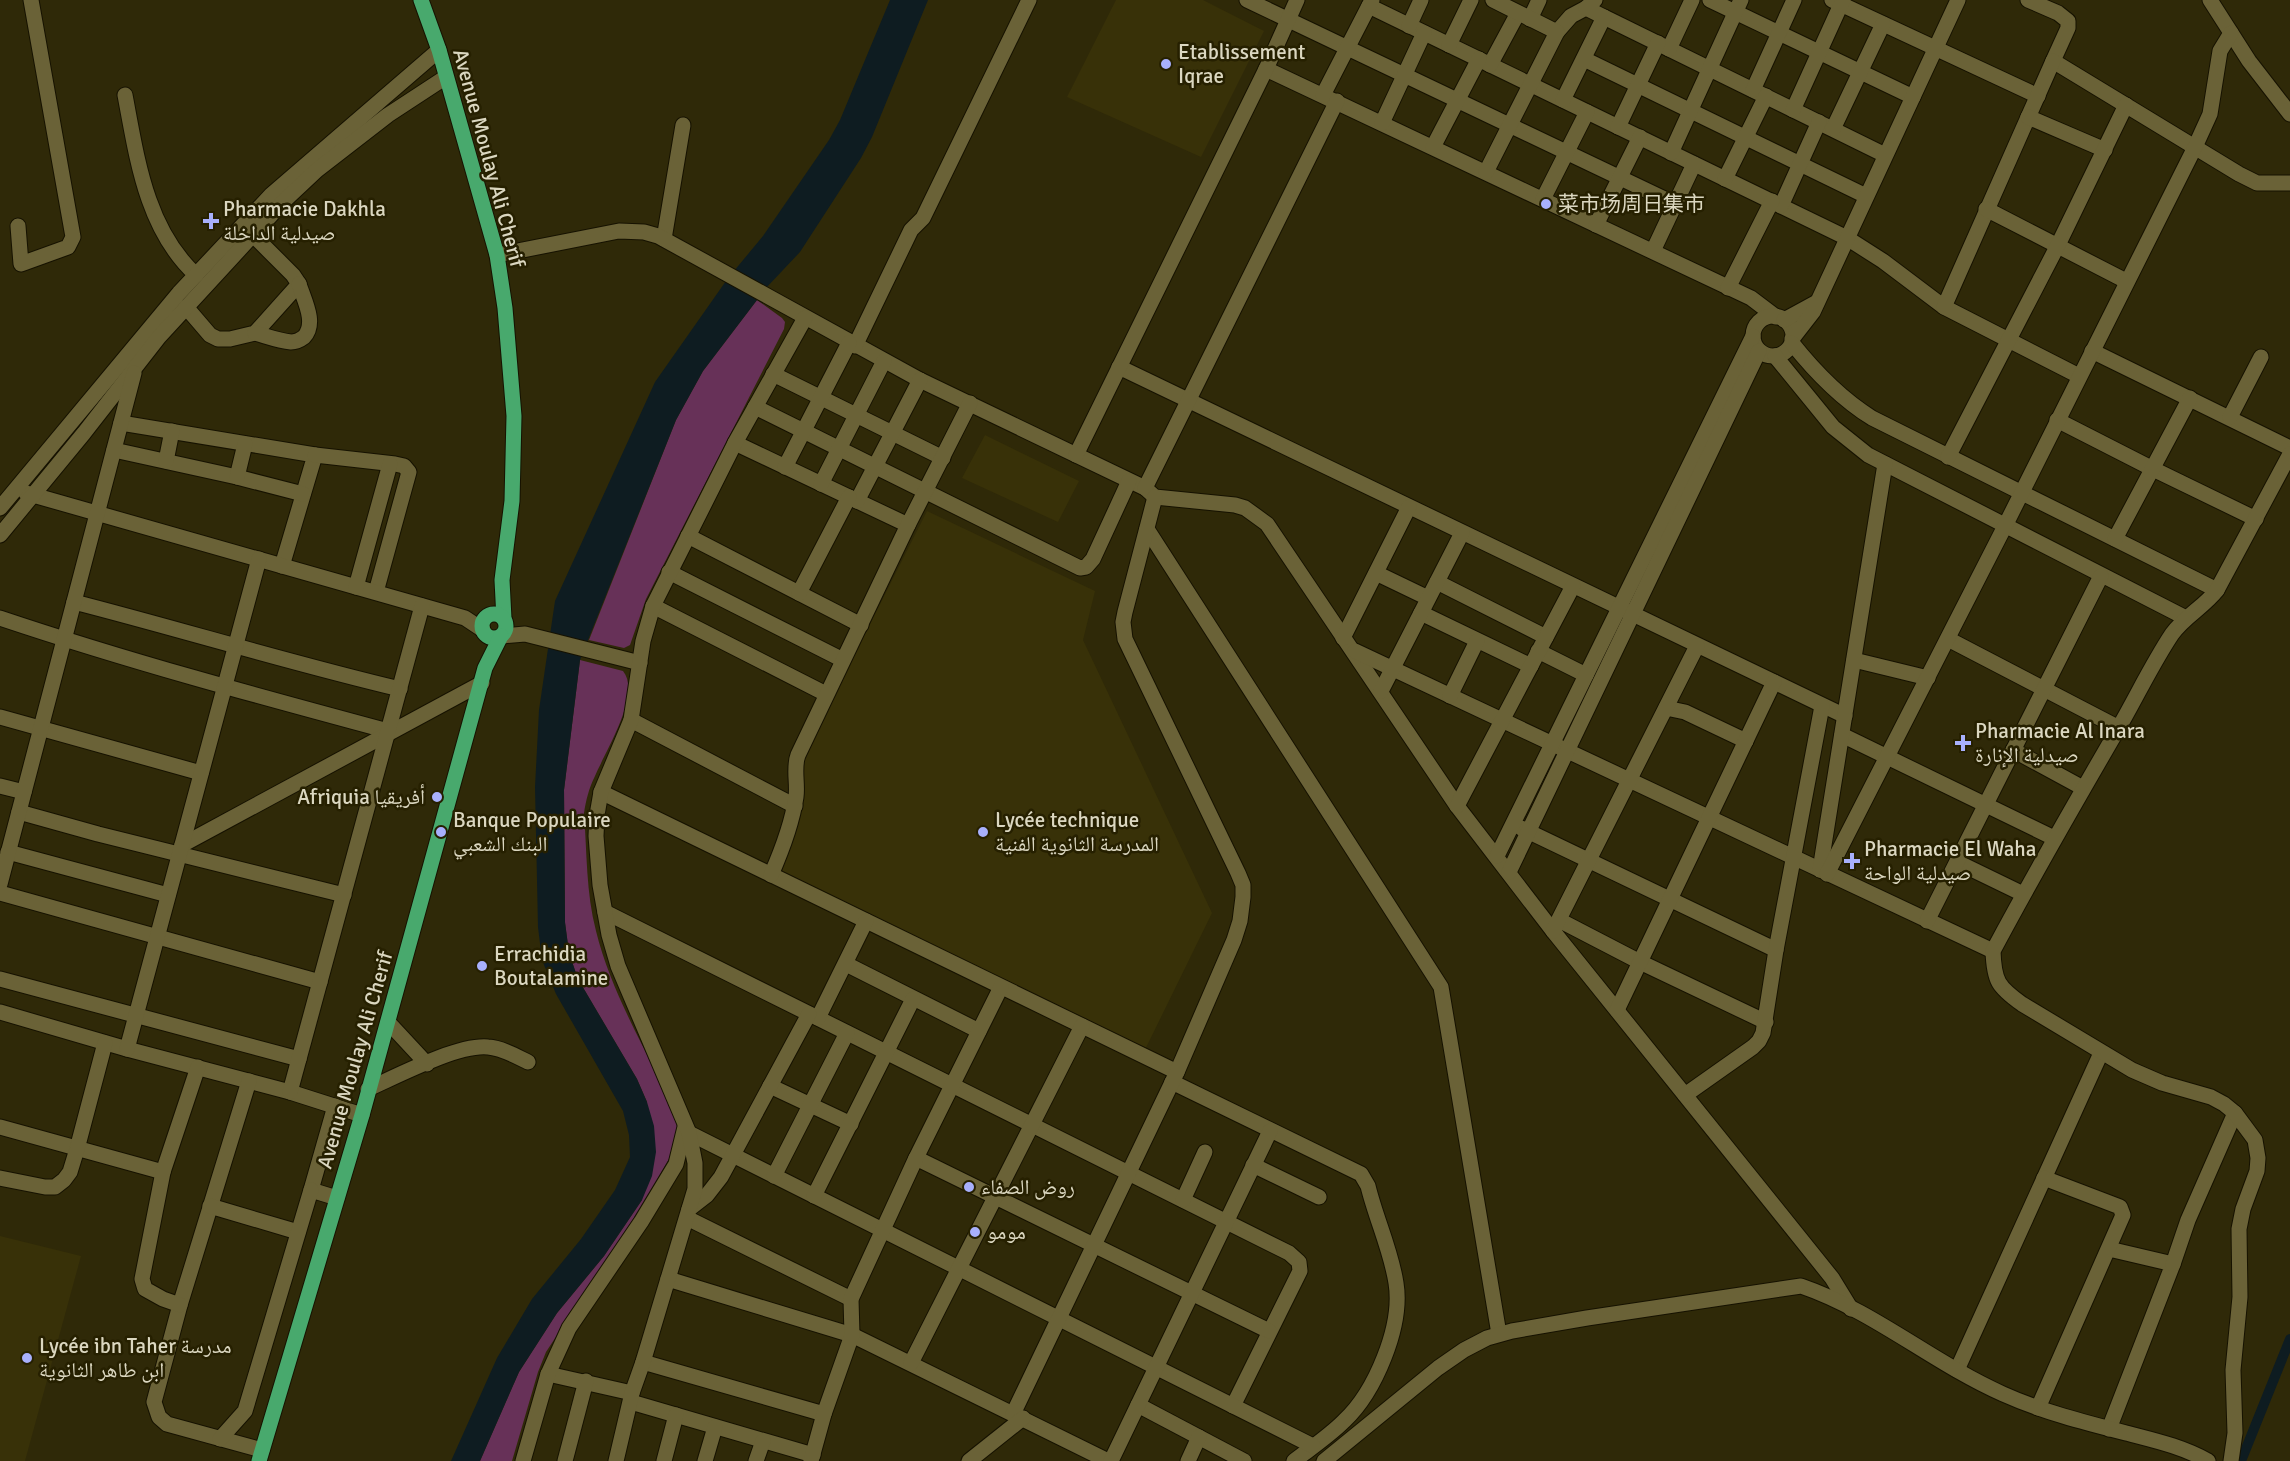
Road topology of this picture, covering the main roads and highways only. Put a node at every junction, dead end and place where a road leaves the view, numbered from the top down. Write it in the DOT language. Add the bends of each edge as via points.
graph roads {
  1 [pos="421,0"];
  2 [pos="261,1456"];
  1 -- 2 [label="main road, Avenue Moulay Ali Cherif" via="497,255 514,416 512,501 502,580 483,676 362,1115"];
}
